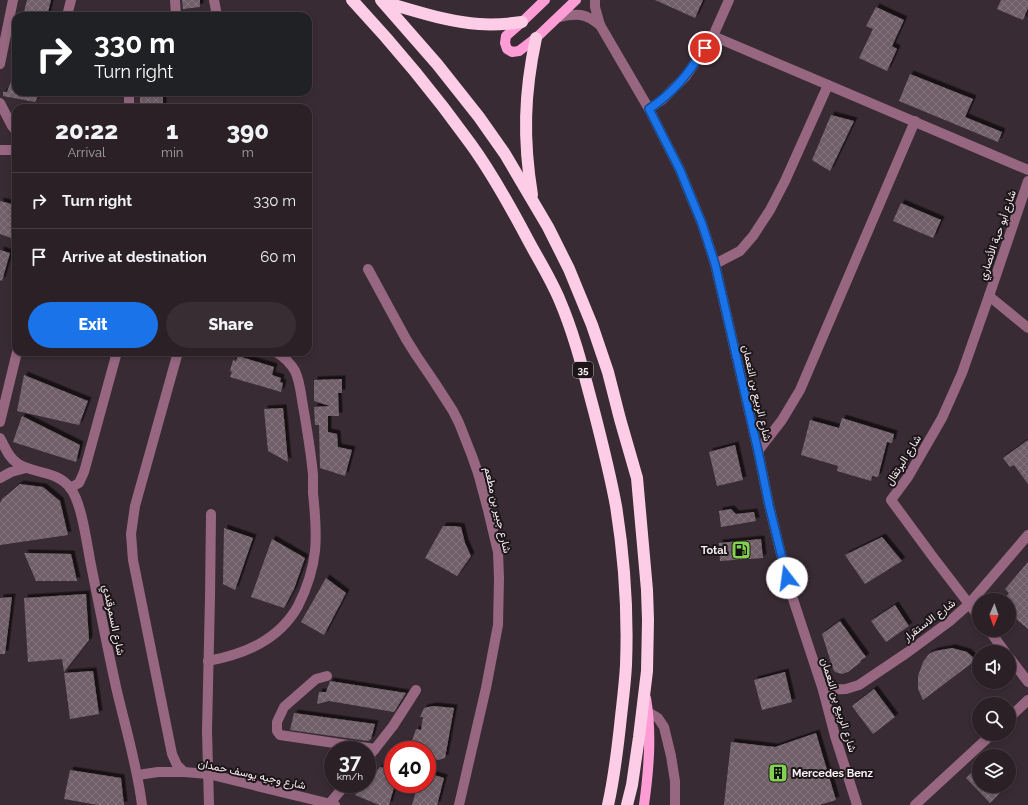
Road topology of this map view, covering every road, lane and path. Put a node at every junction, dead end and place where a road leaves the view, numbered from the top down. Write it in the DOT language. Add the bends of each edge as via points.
graph roads {
  1 [pos="13,0"];
  2 [pos="71,0"];
  3 [pos="175,0"];
  4 [pos="214,0"];
  5 [pos="352,0"];
  6 [pos="545,0"];
  7 [pos="576,0"];
  8 [pos="594,0"];
  9 [pos="729,0"];
  10 [pos="382,1"];
  11 [pos="68,12"];
  12 [pos="176,12"];
  13 [pos="216,12"];
  14 [pos="560,17"];
  15 [pos="522,22"];
  16 [pos="600,25"];
  17 [pos="713,36"];
  18 [pos="536,38"];
  19 [pos="0,64"];
  20 [pos="828,85"];
  21 [pos="0,103"];
  22 [pos="649,109"];
  23 [pos="915,121"];
  24 [pos="12,126"];
  25 [pos="0,150"];
  26 [pos="12,150"];
  27 [pos="1028,170"];
  28 [pos="1028,181"];
  29 [pos="533,202"];
  30 [pos="715,264"];
  31 [pos="368,269"];
  32 [pos="989,296"];
  33 [pos="1028,328"];
  34 [pos="16,356"];
  35 [pos="116,356"];
  36 [pos="177,356"];
  37 [pos="281,356"];
  38 [pos="0,422"];
  39 [pos="0,438"];
  40 [pos="758,451"];
  41 [pos="26,468"];
  42 [pos="0,478"];
  43 [pos="70,488"];
  44 [pos="211,514"];
  45 [pos="1028,535"];
  46 [pos="969,604"];
  47 [pos="972,608"];
  48 [pos="994,637"];
  49 [pos="1001,645"];
  50 [pos="208,661"];
  51 [pos="1016,666"];
  52 [pos="327,676"];
  53 [pos="1028,682"];
  54 [pos="416,690"];
  55 [pos="823,690"];
  56 [pos="645,692"];
  57 [pos="1028,700"];
  58 [pos="1016,711"];
  59 [pos="648,712"];
  60 [pos="324,741"];
  61 [pos="984,741"];
  62 [pos="376,748"];
  63 [pos="184,772"];
  64 [pos="138,774"];
  65 [pos="208,774"];
  66 [pos="340,793"];
  67 [pos="333,804"];
  68 [pos="142,805"];
  69 [pos="209,805"];
  70 [pos="459,805"];
  71 [pos="608,805"];
  72 [pos="627,805"];
  73 [pos="644,805"];
  74 [pos="675,805"];
  75 [pos="857,805"];
  76 [pos="915,805"];
  1 -- 19 [label="street"];
  2 -- 11 [label="street"];
  3 -- 12 [label="street"];
  4 -- 13 [label="street"];
  5 -- 71 [label="highway, 35" via="409,65 471,144 503,193 559,300 574,341 609,470 624,573 626,664 617,754"];
  6 -- 15 [label="main road"];
  7 -- 14 [label="main road"];
  8 -- 16 [label="street, شارع الربيع بن النعمان"];
  9 -- 17 [label="street"];
  10 -- 15 [label="highway" via="467,23 496,25"];
  10 -- 29 [label="highway, 35" via="479,117 505,154"];
  14 -- 16 [label="street" via="574,14 590,17"];
  14 -- 18 [label="main road"];
  15 -- 18 [label="main road" via="506,36 504,43 507,49 512,52 519,51"];
  16 -- 22 [label="street, شارع الربيع بن النعمان"];
  17 -- 20 [label="street"];
  17 -- 22 [label="street" via="686,76"];
  18 -- 29 [label="highway" via="528,84 526,115 527,154"];
  20 -- 23 [label="street"];
  20 -- 30 [label="street" via="785,181 766,216 740,251"];
  21 -- 24 [label="street"];
  22 -- 30 [label="street, شارع الربيع بن النعمان" via="680,170"];
  23 -- 27 [label="street"];
  23 -- 40 [label="street" via="800,390 782,420"];
  25 -- 26 [label="street"];
  28 -- 32 [label="street, شارع أبو حبة الأنصاري"];
  29 -- 56 [label="highway, 35" via="569,269 592,325 608,372 637,478 647,605"];
  30 -- 40 [label="street, شارع الربيع بن النعمان"];
  31 -- 70 [label="street, شارع جبير بن مطعم" via="459,423 478,473 498,552 498,625"];
  32 -- 33 [label="street"];
  32 -- 46 [label="street, شارع البرتقال" via="962,373 942,418 908,477 891,500"];
  34 -- 38 [label="street"];
  35 -- 43 [label="street" via="84,472 79,483"];
  36 -- 63 [label="street" via="135,506 131,534 133,560 172,754"];
  37 -- 50 [label="street" via="296,372 309,444 315,523 313,568 297,606 287,622 274,635 239,653"];
  39 -- 41 [label="street" via="13,460"];
  40 -- 55 [label="street, شارع الربيع بن النعمان" via="785,571"];
  41 -- 42 [label="street"];
  41 -- 43 [label="street" via="56,477"];
  43 -- 64 [label="street, شارع السمرقندي" via="83,525 116,688"];
  44 -- 50 [label="street"];
  45 -- 46 [label="street, شارع الاستقرار"];
  46 -- 47 [label="street, شارع البرتقال"];
  46 -- 55 [label="street, شارع الاستقرار" via="908,652 859,685 846,689"];
  48 -- 49 [label="street"];
  50 -- 65 [label="street"];
  51 -- 53 [label="street"];
  52 -- 60 [label="street" via="316,679 284,707 277,722 277,731 280,735"];
  54 -- 62 [label="street"];
  55 -- 75 [label="street, شارع الربيع بن النعمان"];
  56 -- 59 [label="main road"];
  56 -- 72 [label="highway, 35"];
  57 -- 58 [label="street"];
  59 -- 73 [label="main road" via="650,746"];
  59 -- 74 [label="street" via="658,718 664,727 672,756"];
  61 -- 76 [label="street"];
  63 -- 64 [label="street, شارع وجيه يوسف حمدان"];
  63 -- 65 [label="street, شارع وجيه يوسف حمدان"];
  64 -- 68 [label="street, شارع السمرقندي"];
  65 -- 67 [label="street, شارع وجيه يوسف حمدان"];
  65 -- 69 [label="street"];
  66 -- 67 [label="street"];
}
